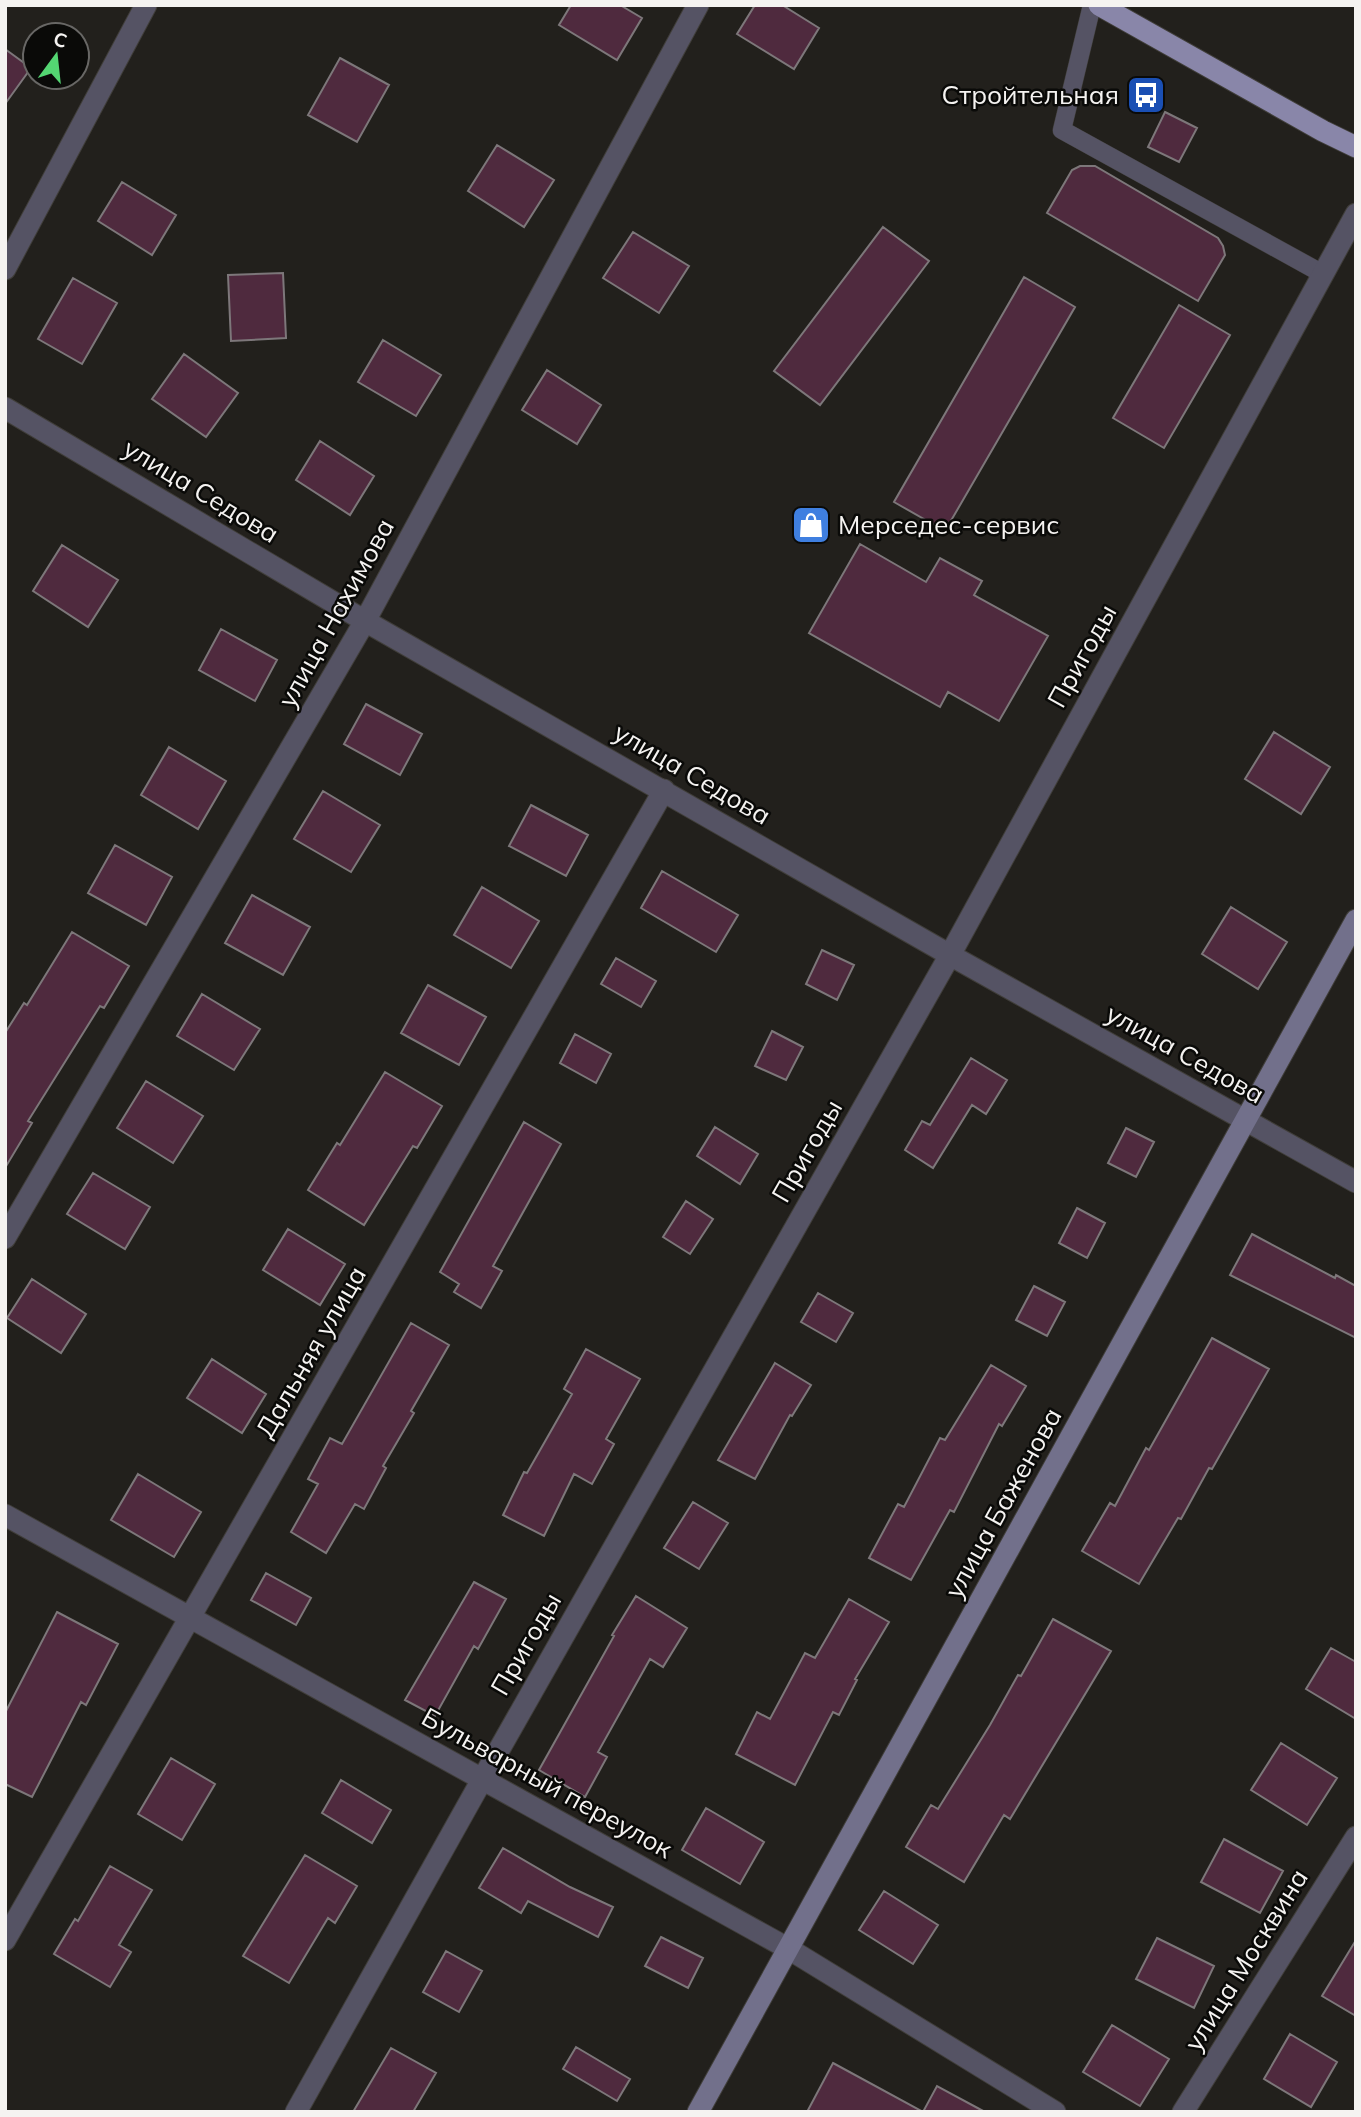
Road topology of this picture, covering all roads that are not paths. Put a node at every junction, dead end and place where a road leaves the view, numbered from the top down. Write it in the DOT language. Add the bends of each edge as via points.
graph roads {
  1 [pos="146,5"];
  2 [pos="698,5"];
  3 [pos="1092,5"];
  4 [pos="1099,5"];
  5 [pos="1356,147"];
  6 [pos="1356,214"];
  7 [pos="5,269"];
  8 [pos="1323,274"];
  9 [pos="5,408"];
  10 [pos="365,621"];
  11 [pos="664,790"];
  12 [pos="1356,920"];
  13 [pos="950,955"];
  14 [pos="1246,1120"];
  15 [pos="1356,1182"];
  16 [pos="5,1238"];
  17 [pos="5,1515"];
  18 [pos="191,1619"];
  19 [pos="482,1778"];
  20 [pos="1356,1838"];
  21 [pos="5,1940"];
  22 [pos="789,1949"];
  23 [pos="296,2112"];
  24 [pos="698,2112"];
  25 [pos="1055,2112"];
  26 [pos="1183,2112"];
  1 -- 7 [label="street"];
  2 -- 10 [label="street, улица Нахимова"];
  3 -- 8 [label="lane" via="1062,130"];
  4 -- 5 [label="main road"];
  6 -- 8 [label="street, Пригоды"];
  8 -- 13 [label="street, Пригоды"];
  9 -- 10 [label="street, улица Седова"];
  10 -- 11 [label="street, улица Седова"];
  10 -- 16 [label="street, улица Нахимова"];
  11 -- 13 [label="street, улица Седова"];
  11 -- 18 [label="street, Дальняя улица"];
  12 -- 14 [label="street, улица Баженова"];
  13 -- 14 [label="street, улица Седова"];
  13 -- 19 [label="street, Пригоды"];
  14 -- 15 [label="street, улица Седова"];
  14 -- 22 [label="street, улица Баженова"];
  17 -- 18 [label="street, Бульварный переулок"];
  18 -- 19 [label="street, Бульварный переулок"];
  18 -- 21 [label="street, Дальняя улица"];
  19 -- 22 [label="street, Бульварный переулок"];
  19 -- 23 [label="street, Пригоды"];
  20 -- 26 [label="street, улица Москвина"];
  22 -- 24 [label="street, улица Баженова"];
  22 -- 25 [label="street, Бульварный переулок"];
}
